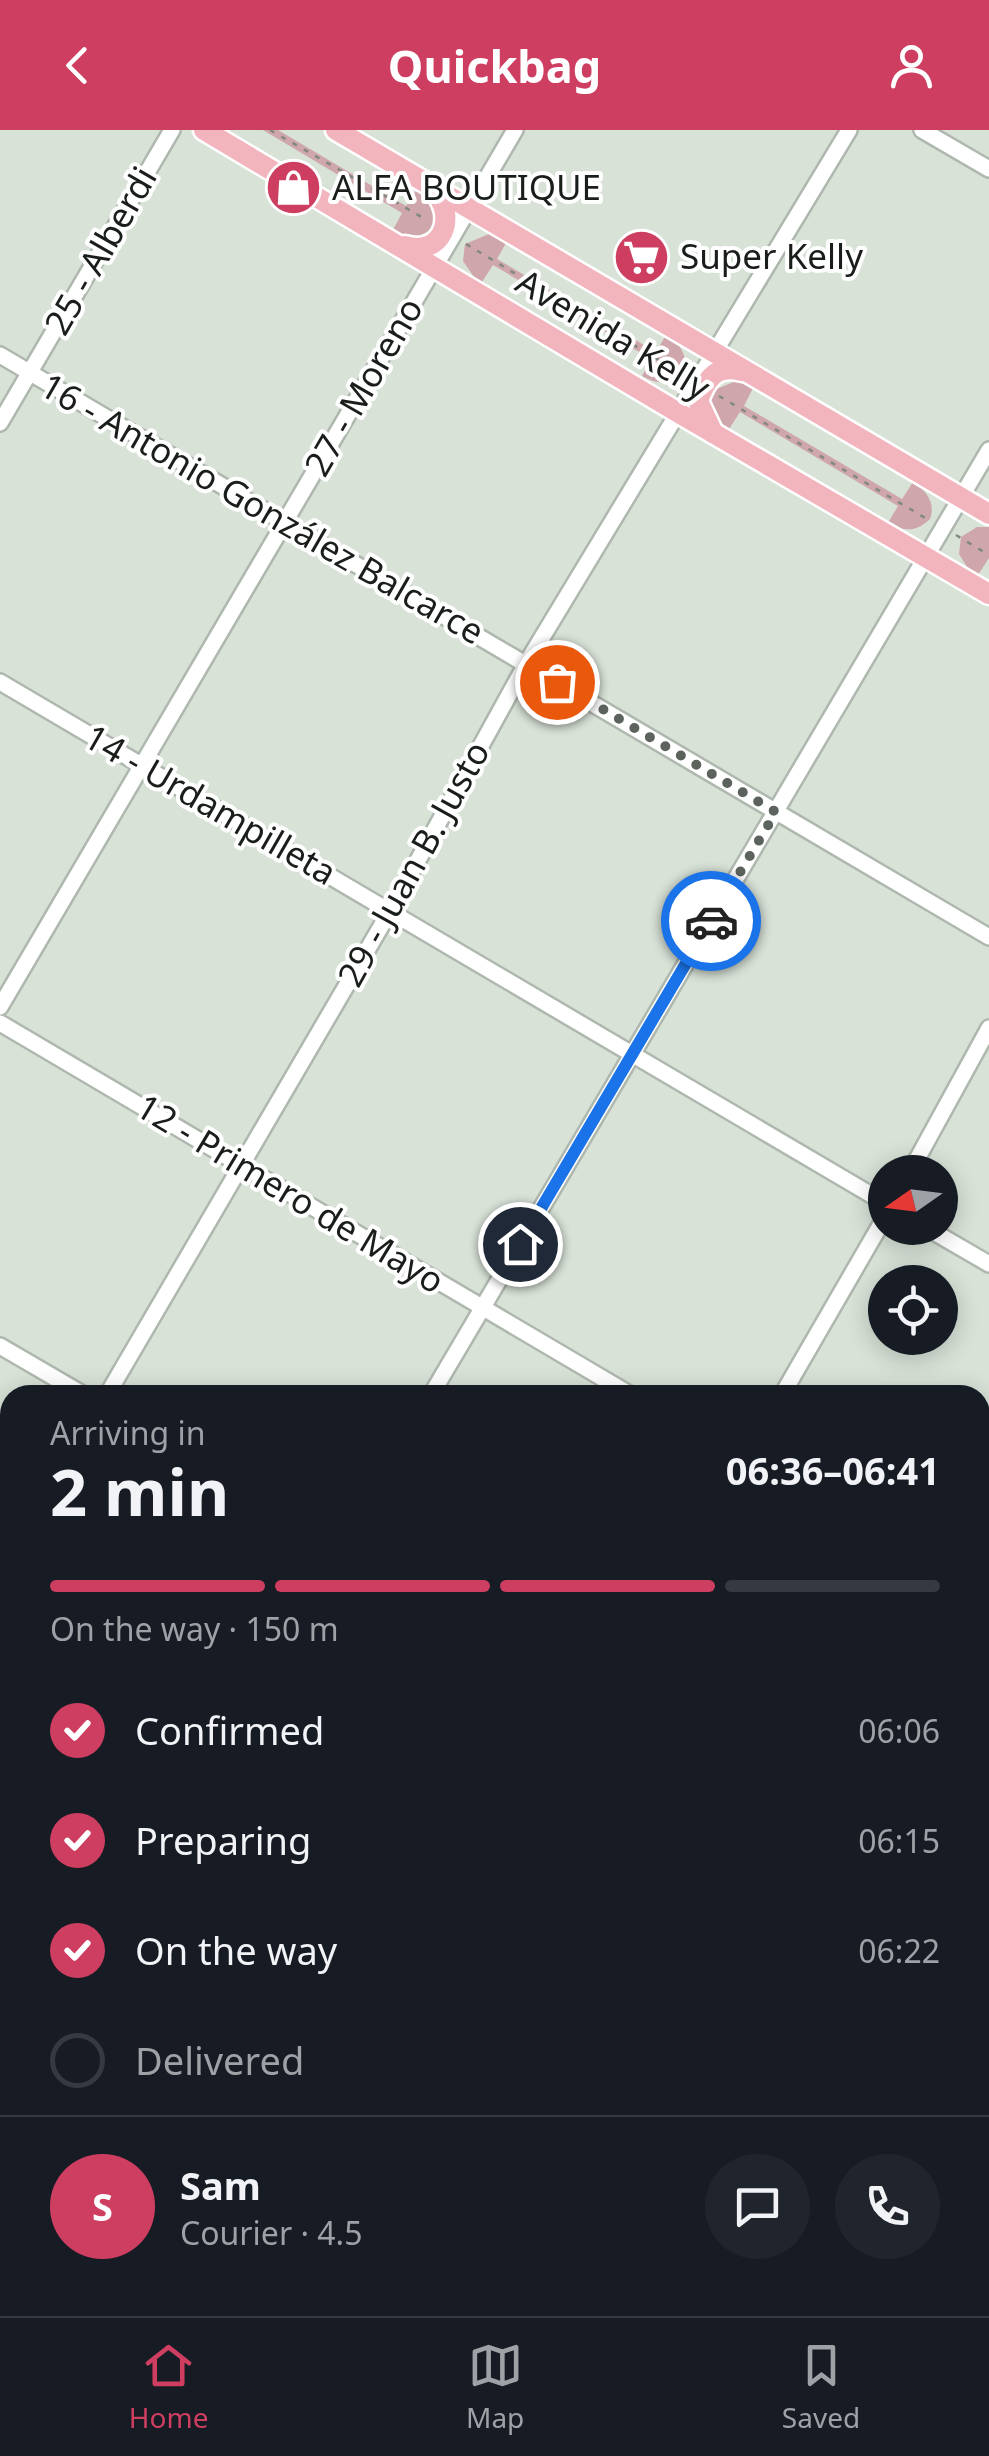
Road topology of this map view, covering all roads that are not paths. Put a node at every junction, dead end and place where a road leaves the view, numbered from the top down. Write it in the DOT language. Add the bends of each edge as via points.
graph roads {
  1 [pos="172,130"];
  2 [pos="336,130"];
  3 [pos="515,130"];
  4 [pos="849,130"];
  5 [pos="922,130"];
  6 [pos="212,133"];
  7 [pos="989,169"];
  8 [pos="429,186"];
  9 [pos="468,209"];
  10 [pos="398,244"];
  11 [pos="435,266"];
  12 [pos="714,352"];
  13 [pos="0,355"];
  14 [pos="30,372"];
  15 [pos="749,372"];
  16 [pos="677,412"];
  17 [pos="0,423"];
  18 [pos="713,433"];
  19 [pos="989,450"];
  20 [pos="961,498"];
  21 [pos="989,514"];
  22 [pos="284,522"];
  23 [pos="924,556"];
  24 [pos="989,594"];
  25 [pos="526,664"];
  26 [pos="0,682"];
  27 [pos="142,766"];
  28 [pos="776,812"];
  29 [pos="390,911"];
  30 [pos="989,937"];
  31 [pos="0,1007"];
  32 [pos="0,1023"];
  33 [pos="989,1028"];
  34 [pos="632,1054"];
  35 [pos="919,1155"];
  36 [pos="242,1166"];
  37 [pos="868,1193"];
  38 [pos="868,1245"];
  39 [pos="956,1245"];
  40 [pos="989,1264"];
  41 [pos="483,1308"];
  42 [pos="0,1346"];
  43 [pos="67,1385"];
  44 [pos="113,1385"];
  45 [pos="437,1385"];
  46 [pos="615,1385"];
  47 [pos="788,1385"];
  1 -- 14 [label="street, 25 - Alberdi"];
  2 -- 8 [label="main road, Avenida Kelly"];
  3 -- 9 [label="street, 27 - Moreno"];
  4 -- 12 [label="street, 29 - Juan B. Justo"];
  5 -- 7 [label="street"];
  6 -- 10 [label="main road, Avenida Kelly"];
  8 -- 9 [label="main road, Avenida Kelly"];
  8 -- 10 [label="main road" via="448,216 443,230 432,245"];
  9 -- 11 [label="street, 27 - Moreno"];
  9 -- 12 [label="main road, Avenida Kelly"];
  10 -- 11 [label="main road, Avenida Kelly"];
  11 -- 16 [label="main road, Avenida Kelly"];
  11 -- 22 [label="street, 27 - Moreno"];
  12 -- 15 [label="main road, Avenida Kelly"];
  12 -- 16 [label="street, 29 - Juan B. Justo"];
  13 -- 14 [label="street, 16 - Antonio González Balcarce"];
  14 -- 17 [label="street, 25 - Alberdi"];
  14 -- 22 [label="street, 16 - Antonio González Balcarce"];
  15 -- 18 [label="main road" via="714,372 703,386 698,401"];
  15 -- 20 [label="main road, Avenida Kelly"];
  16 -- 18 [label="main road, Avenida Kelly"];
  16 -- 25 [label="street, 29 - Juan B. Justo"];
  18 -- 23 [label="main road, Avenida Kelly"];
  19 -- 20 [label="street"];
  20 -- 21 [label="main road, Avenida Kelly"];
  20 -- 23 [label="street"];
  22 -- 25 [label="street, 16 - Antonio González Balcarce"];
  22 -- 27 [label="street, 27 - Moreno"];
  23 -- 24 [label="main road, Avenida Kelly"];
  23 -- 28 [label="street"];
  25 -- 28 [label="street, 16 - Antonio González Balcarce"];
  25 -- 29 [label="street, 29 - Juan B. Justo"];
  26 -- 27 [label="street, 14 - Urdampilleta"];
  27 -- 29 [label="street, 14 - Urdampilleta"];
  27 -- 31 [label="street, 27 - Moreno"];
  28 -- 30 [label="street, 16 - Antonio González Balcarce"];
  28 -- 34 [label="street"];
  29 -- 34 [label="street, 14 - Urdampilleta"];
  29 -- 36 [label="street, 29 - Juan B. Justo"];
  32 -- 36 [label="street, 12 - Primero de Mayo"];
  33 -- 35 [label="street"];
  34 -- 37 [label="street, 14 - Urdampilleta"];
  34 -- 41 [label="street"];
  36 -- 41 [label="street, 12 - Primero de Mayo"];
  36 -- 44 [label="street, 29 - Juan B. Justo"];
  38 -- 47 [label="street"];
  39 -- 40 [label="street"];
  41 -- 45 [label="street"];
  41 -- 46 [label="street, 12 - Primero de Mayo"];
  42 -- 43 [label="street"];
}
